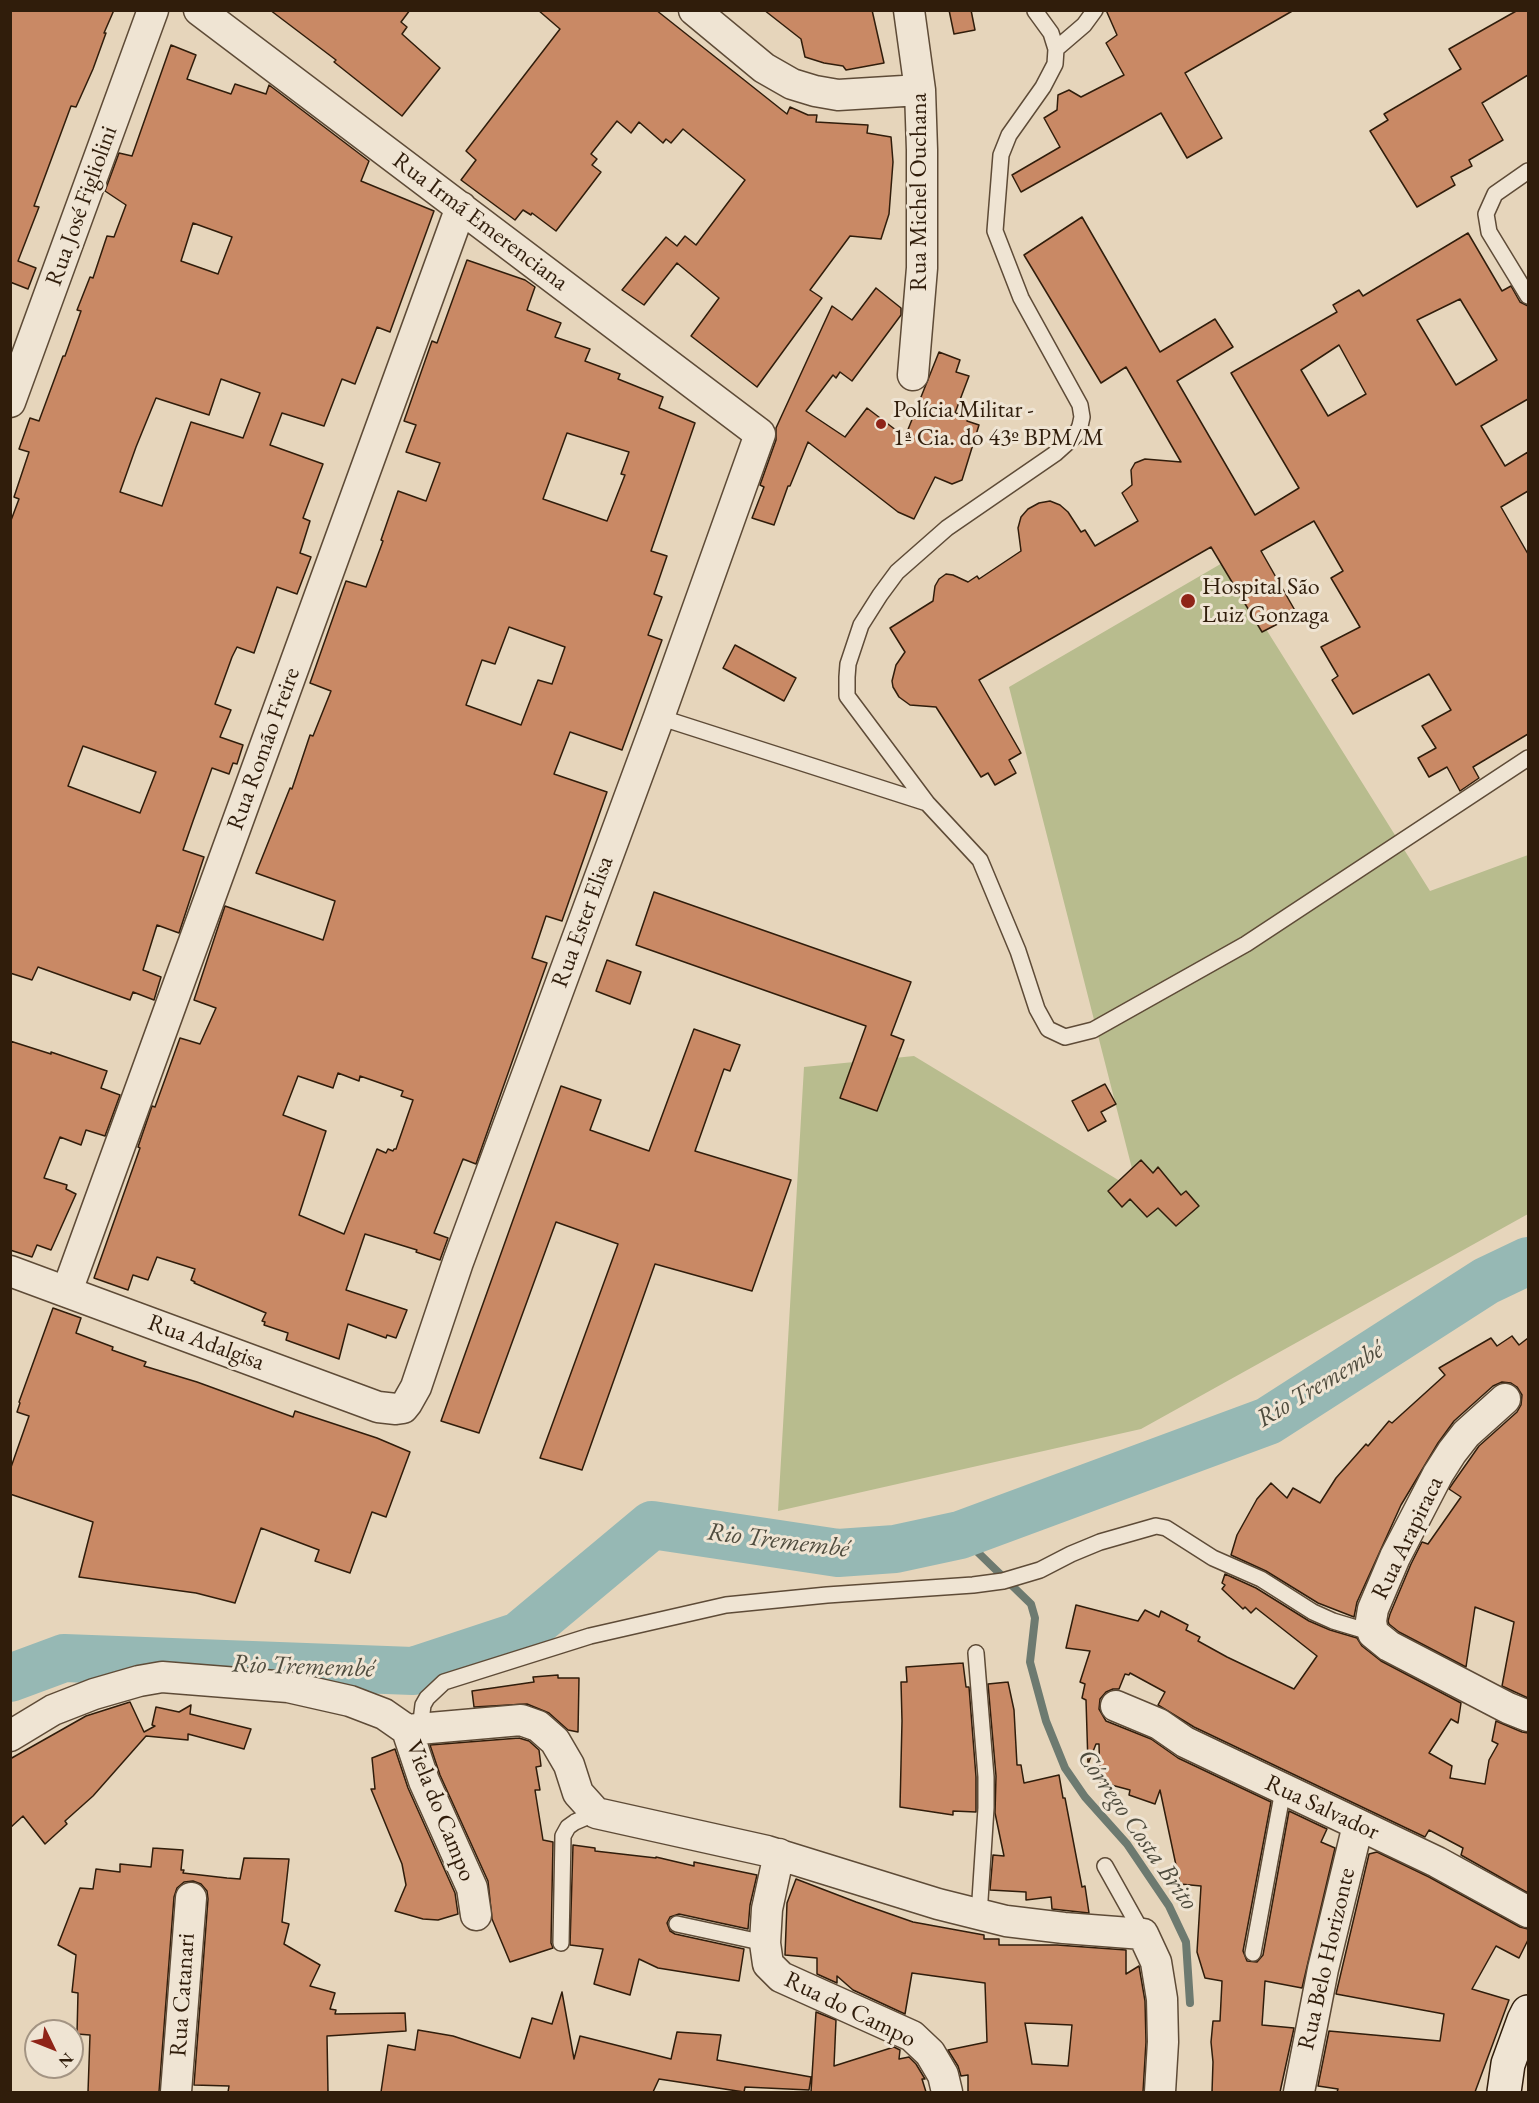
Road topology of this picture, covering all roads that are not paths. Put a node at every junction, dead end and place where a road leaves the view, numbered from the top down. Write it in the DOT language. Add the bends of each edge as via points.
graph roads {
  1 [pos="153,10"];
  2 [pos="199,10"];
  3 [pos="694,10"];
  4 [pos="909,10"];
  5 [pos="1095,10"];
  6 [pos="1035,11"];
  7 [pos="1056,49"];
  8 [pos="920,90"];
  9 [pos="1528,171"];
  10 [pos="460,207"];
  11 [pos="1528,296"];
  12 [pos="913,375"];
  13 [pos="10,402"];
  14 [pos="760,434"];
  15 [pos="659,717"];
  16 [pos="1528,758"];
  17 [pos="927,803"];
  18 [pos="10,1271"];
  19 [pos="67,1291"];
  20 [pos="1505,1399"];
  21 [pos="403,1408"];
  22 [pos="1373,1633"];
  23 [pos="976,1653"];
  24 [pos="1116,1706"];
  25 [pos="1528,1716"];
  26 [pos="414,1730"];
  27 [pos="10,1736"];
  28 [pos="1283,1790"];
  29 [pos="596,1813"];
  30 [pos="1358,1826"];
  31 [pos="779,1854"];
  32 [pos="1105,1866"];
  33 [pos="191,1898"];
  34 [pos="1528,1912"];
  35 [pos="476,1915"];
  36 [pos="979,1915"];
  37 [pos="677,1924"];
  38 [pos="1143,1934"];
  39 [pos="561,1943"];
  40 [pos="765,1943"];
  41 [pos="1253,1953"];
  42 [pos="1528,2012"];
  43 [pos="176,2092"];
  44 [pos="947,2092"];
  45 [pos="1160,2092"];
  46 [pos="1299,2092"];
  47 [pos="1504,2092"];
  1 -- 13 [label="street, Rua José Figliolini"];
  2 -- 10 [label="street, Rua Irmã Emerenciana"];
  3 -- 8 [label="street" via="764,68 792,84 838,95"];
  4 -- 8 [label="street, Rua Michel Ouchana"];
  5 -- 7 [label="lane"];
  6 -- 7 [label="lane" via="1051,33"];
  7 -- 17 [label="lane" via="1055,64 1009,135 1001,155 995,231 1021,298 1080,405 1080,426 1056,453 947,528 897,572 861,625 848,664 847,696"];
  8 -- 12 [label="street, Rua Michel Ouchana" via="921,268"];
  9 -- 11 [label="lane" via="1495,194 1486,214 1489,232"];
  10 -- 14 [label="street, Rua Irmã Emerenciana"];
  10 -- 19 [label="street, Rua Romão Freire"];
  14 -- 15 [label="street, Rua Ester Elisa"];
  15 -- 17 [label="lane"];
  15 -- 21 [label="street, Rua Ester Elisa" via="458,1262 416,1387"];
  16 -- 17 [label="lane" via="1246,944 1093,1030 1065,1037 1048,1029 1037,1009 980,860"];
  18 -- 19 [label="street, Rua Adalgisa"];
  19 -- 21 [label="street, Rua Adalgisa" via="378,1407"];
  20 -- 22 [label="street, Rua Arapiraca" via="1466,1434 1438,1474 1373,1609"];
  22 -- 25 [label="street, Rua Arapiraca" via="1408,1658"];
  22 -- 26 [label="lane" via="1313,1612 1261,1579 1213,1558 1166,1528 1156,1527 1100,1542 1040,1570 1003,1581 726,1605 590,1636 444,1682 427,1698"];
  23 -- 36 [label="lane" via="986,1777"];
  24 -- 28 [label="street, Rua Salvador" via="1159,1724 1185,1742"];
  26 -- 27 [label="street" via="350,1701 288,1687 162,1677 94,1694 53,1710"];
  26 -- 29 [label="street, Viela do Campo" via="521,1720 538,1726 555,1741 579,1793"];
  26 -- 35 [label="street, Viela do Campo" via="424,1780 472,1888"];
  28 -- 30 [label="street, Rua Salvador"];
  28 -- 41 [label="lane"];
  29 -- 31 [label="street"];
  29 -- 39 [label="lane" via="568,1827 564,1836"];
  30 -- 34 [label="street, Rua Salvador" via="1437,1862"];
  30 -- 46 [label="street, Rua Belo Horizonte" via="1323,1969"];
  31 -- 36 [label="street"];
  31 -- 40 [label="street, Rua do Campo" via="767,1908"];
  32 -- 38 [label="lane"];
  33 -- 43 [label="street, Rua Catanari"];
  36 -- 38 [label="street" via="1053,1927"];
  37 -- 40 [label="lane"];
  38 -- 45 [label="street" via="1156,1962 1162,1999"];
  40 -- 44 [label="street, Rua do Campo" via="768,1964 781,1977 912,2036 930,2053 943,2075"];
  42 -- 47 [label="street" via="1508,2064"];
}
